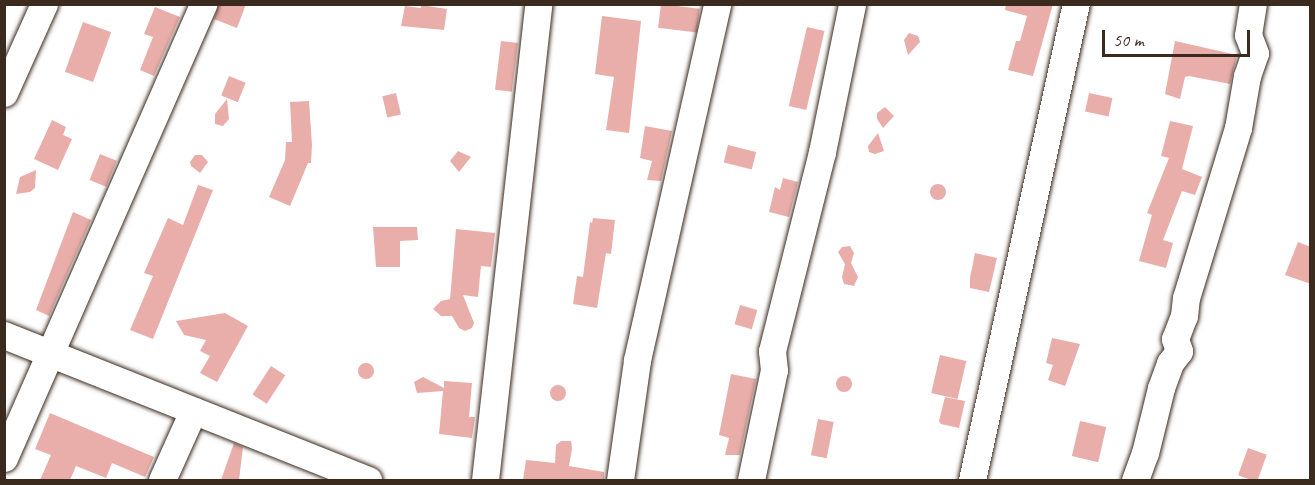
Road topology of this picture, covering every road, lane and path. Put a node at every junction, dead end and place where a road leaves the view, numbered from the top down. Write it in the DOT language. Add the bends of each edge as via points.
graph roads {
  1 [pos="44,4"];
  2 [pos="203,4"];
  3 [pos="538,4"];
  4 [pos="717,4"];
  5 [pos="852,4"];
  6 [pos="1076,4"];
  7 [pos="1253,4"];
  8 [pos="4,93"];
  9 [pos="4,335"];
  10 [pos="51,353"];
  11 [pos="193,411"];
  12 [pos="4,458"];
  13 [pos="162,480"];
  14 [pos="368,480"];
  15 [pos="485,480"];
  16 [pos="620,480"];
  17 [pos="751,480"];
  18 [pos="972,480"];
  19 [pos="1135,480"];
  1 -- 8 [label="street"];
  2 -- 10 [label="street"];
  3 -- 15 [label="street"];
  4 -- 16 [label="street" via="637,360"];
  5 -- 17 [label="street" via="822,152 772,351 774,370"];
  6 -- 18 [label="street"];
  7 -- 19 [label="street" via="1248,35 1255,53 1238,128 1186,298 1176,339 1179,351 1161,388"];
  9 -- 10 [label="street"];
  10 -- 11 [label="street"];
  10 -- 12 [label="street"];
  11 -- 13 [label="street"];
  11 -- 14 [label="street"];
}
